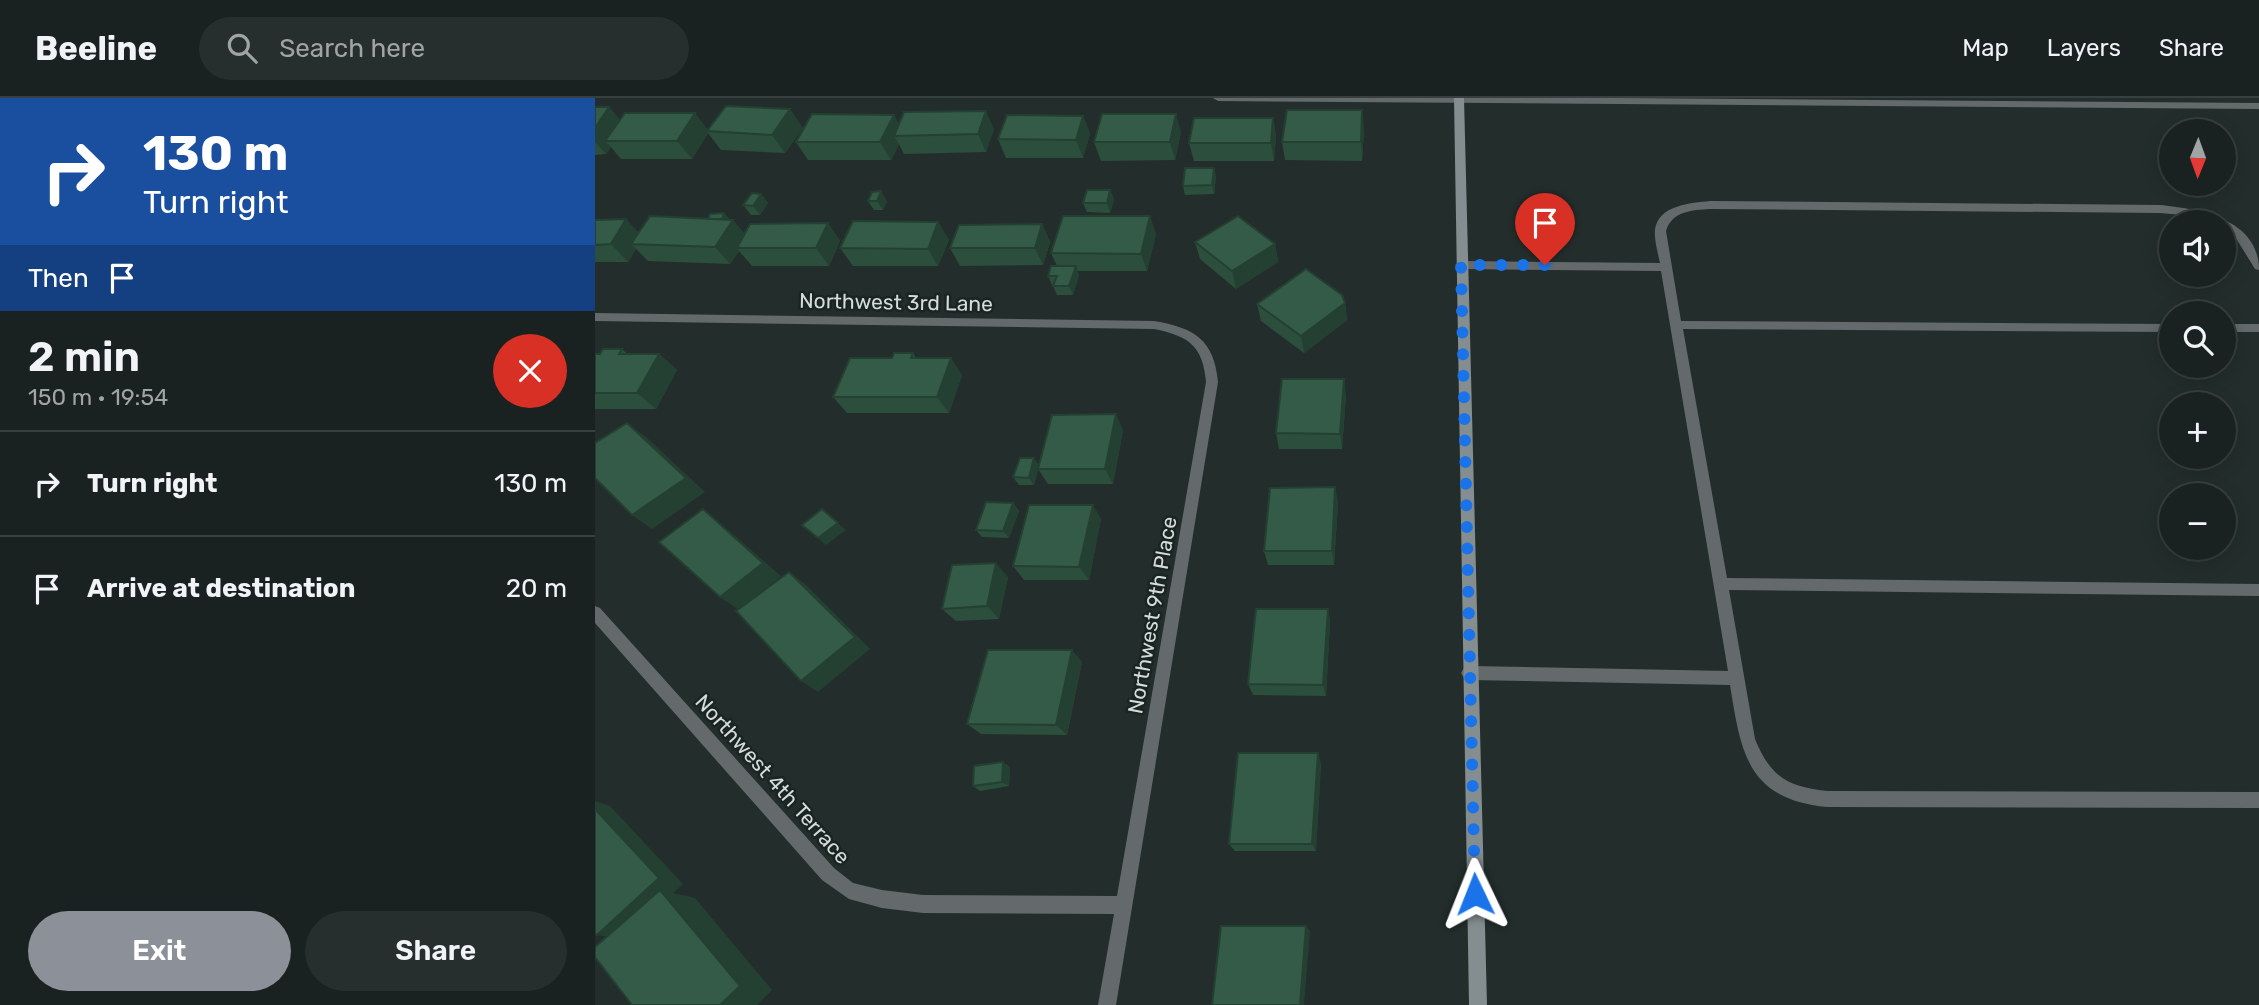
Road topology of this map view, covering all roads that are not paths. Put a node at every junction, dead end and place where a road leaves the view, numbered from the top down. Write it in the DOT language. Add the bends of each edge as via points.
graph roads {
  1 [pos="1218,98"];
  2 [pos="1459,99"];
  3 [pos="1806,100"];
  4 [pos="2259,106"];
  5 [pos="2172,210"];
  6 [pos="2236,233"];
  7 [pos="1461,265"];
  8 [pos="2259,266"];
  9 [pos="1667,267"];
  10 [pos="595,317"];
  11 [pos="1676,325"];
  12 [pos="2159,328"];
  13 [pos="2236,328"];
  14 [pos="2259,328"];
  15 [pos="1193,338"];
  16 [pos="1719,584"];
  17 [pos="2259,590"];
  18 [pos="595,613"];
  19 [pos="1469,673"];
  20 [pos="1734,678"];
  21 [pos="2259,800"];
  22 [pos="1124,905"];
  23 [pos="1107,1005"];
  24 [pos="1478,1005"];
  1 -- 2 [label="street"];
  2 -- 3 [label="street"];
  2 -- 7 [label="street"];
  3 -- 4 [label="street"];
  5 -- 9 [label="street" via="1710,205 1687,208 1665,218 1660,230"];
  6 -- 8 [label="street"];
  7 -- 9 [label="street"];
  7 -- 19 [label="street"];
  9 -- 11 [label="street"];
  10 -- 15 [label="street, Northwest 3rd Lane" via="1154,325 1178,328"];
  11 -- 12 [label="street"];
  11 -- 16 [label="street"];
  13 -- 14 [label="street"];
  15 -- 22 [label="street, Northwest 9th Place" via="1212,364 1212,382"];
  16 -- 17 [label="street"];
  16 -- 20 [label="street"];
  18 -- 22 [label="street, Northwest 4th Terrace" via="828,874 849,890 923,904"];
  19 -- 20 [label="street"];
  19 -- 24 [label="street"];
  20 -- 21 [label="street" via="1747,739 1758,766 1778,785 1807,797"];
  22 -- 23 [label="street, Northwest 9th Place"];
}
